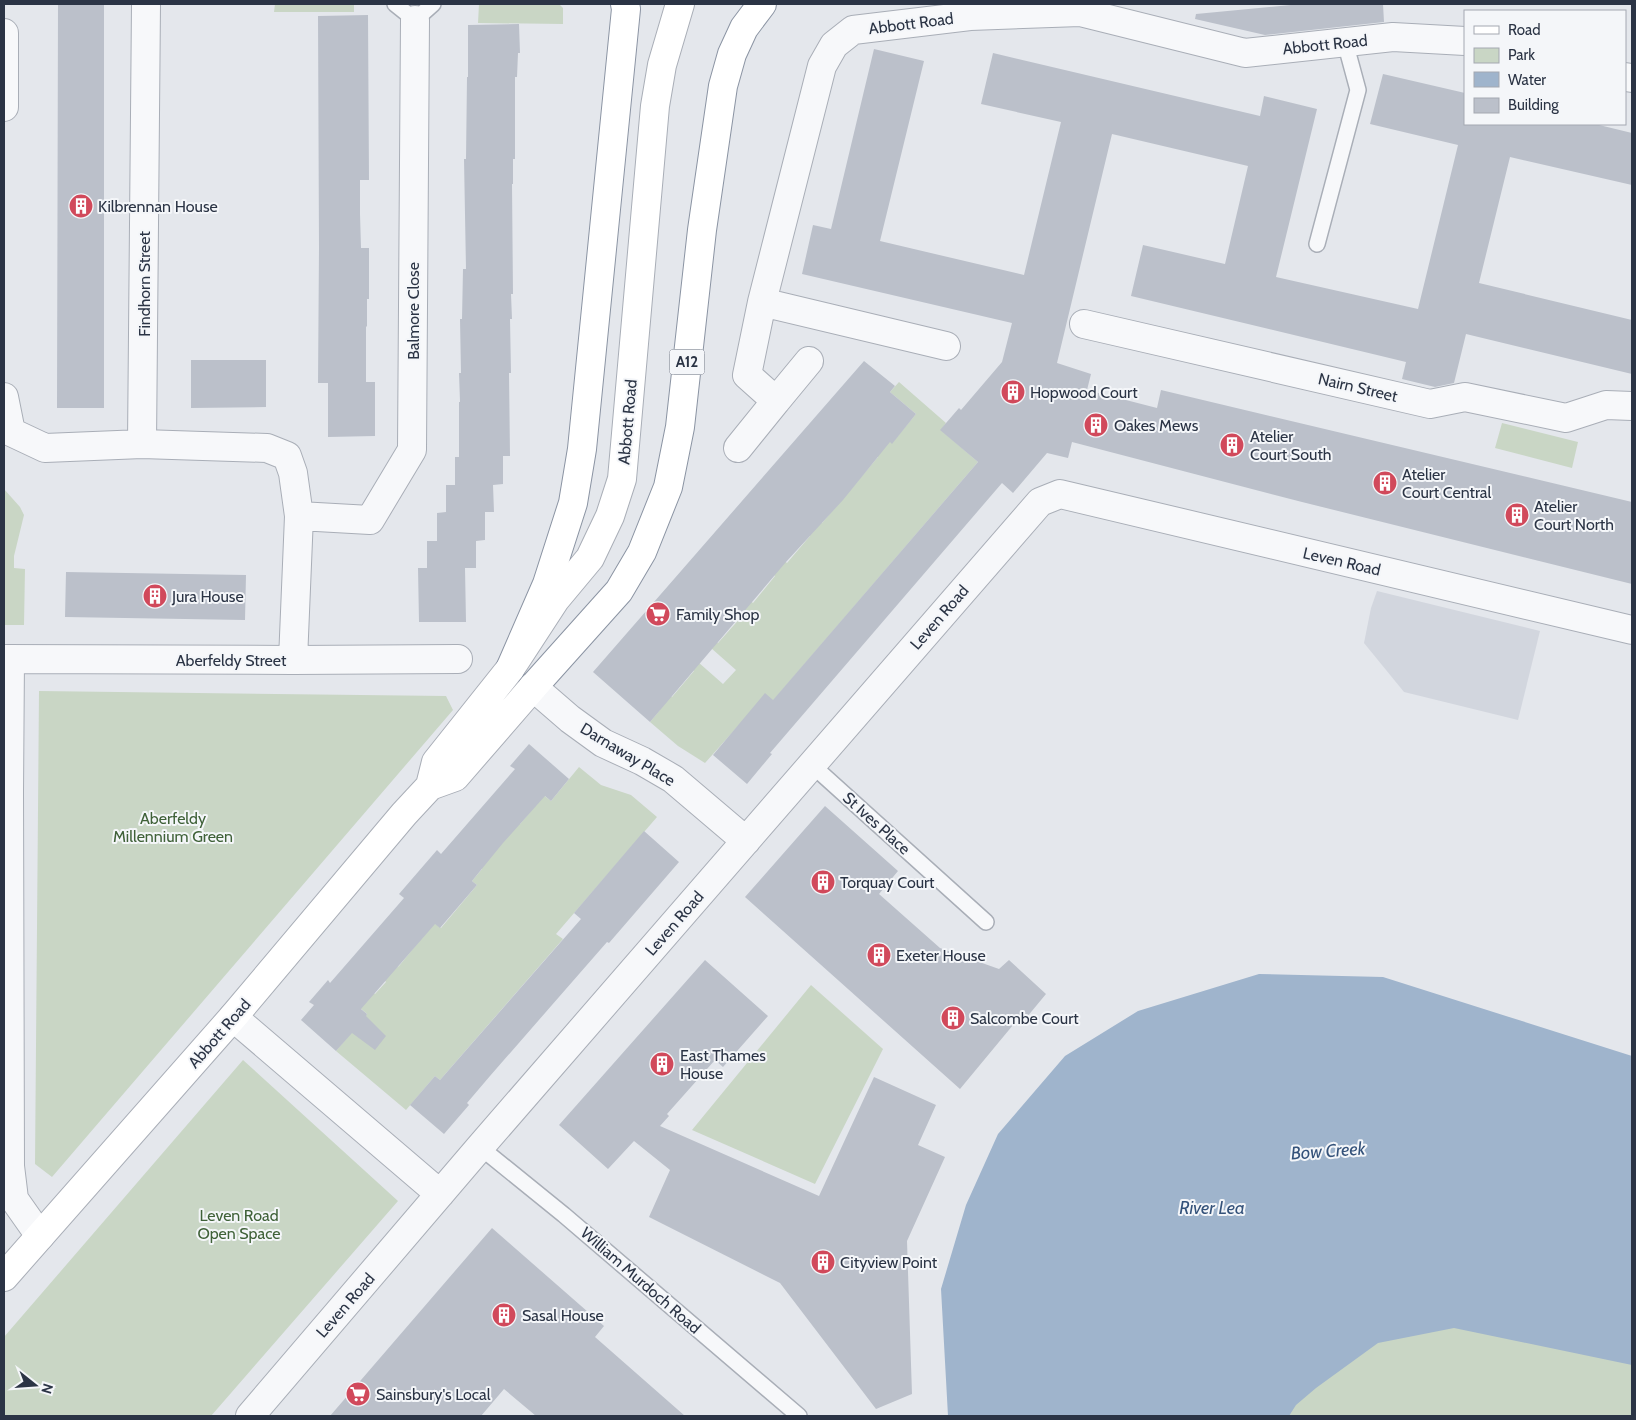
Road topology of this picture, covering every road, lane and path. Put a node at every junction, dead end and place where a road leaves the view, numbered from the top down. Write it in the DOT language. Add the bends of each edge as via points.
graph roads {
  1 [pos="146,4"];
  2 [pos="625,4"];
  3 [pos="680,4"];
  4 [pos="762,4"];
  5 [pos="414,9"];
  6 [pos="4,33"];
  7 [pos="1464,41"];
  8 [pos="1345,42"];
  9 [pos="4,89"];
  10 [pos="4,107"];
  11 [pos="1317,244"];
  12 [pos="762,302"];
  13 [pos="1084,324"];
  14 [pos="946,346"];
  15 [pos="809,361"];
  16 [pos="4,397"];
  17 [pos="776,401"];
  18 [pos="1632,406"];
  19 [pos="142,444"];
  20 [pos="738,448"];
  21 [pos="299,516"];
  22 [pos="1632,630"];
  23 [pos="458,658"];
  24 [pos="7,659"];
  25 [pos="293,660"];
  26 [pos="510,670"];
  27 [pos="533,687"];
  28 [pos="812,765"];
  29 [pos="430,786"];
  30 [pos="746,841"];
  31 [pos="986,922"];
  32 [pos="234,1017"];
  33 [pos="480,1147"];
  34 [pos="440,1194"];
  35 [pos="40,1236"];
  36 [pos="4,1277"];
  37 [pos="250,1416"];
  38 [pos="799,1416"];
  1 -- 19 [label="street, Findhorn Street"];
  2 -- 26 [label="main road" via="582,450 573,503 547,584"];
  3 -- 26 [label="main road, Abbott Road" via="662,65 655,106 622,479 610,516 590,558 555,600"];
  4 -- 27 [label="main road, A12" via="744,28 723,86 702,230 680,427 668,487 642,552 619,590"];
  5 -- 21 [label="street, Balmore Close" via="412,450 370,520"];
  6 -- 9 [label="street"];
  7 -- 8 [label="street, Abbott Road" via="1393,37"];
  8 -- 11 [label="lane" via="1358,90"];
  8 -- 12 [label="street, Abbott Road" via="1245,53 1080,12 970,16 853,30 834,46 822,66"];
  9 -- 10 [label="street"];
  12 -- 14 [label="street"];
  12 -- 17 [label="street, Abbott Road" via="746,376"];
  13 -- 18 [label="street, Nairn Street" via="1430,404 1465,398 1566,418 1606,405"];
  15 -- 17 [label="street"];
  16 -- 19 [label="street" via="11,432 45,448"];
  17 -- 20 [label="street"];
  19 -- 21 [label="street" via="267,448 287,456 294,473"];
  21 -- 25 [label="street"];
  22 -- 28 [label="street, Leven Road" via="1060,494 1040,502"];
  23 -- 25 [label="street, Aberfeldy Street"];
  24 -- 25 [label="street, Aberfeldy Street"];
  24 -- 35 [label="street" via="10,1166 14,1199"];
  26 -- 29 [label="main road, Abbott Road" via="436,762"];
  27 -- 29 [label="main road, Abbott Road" via="455,777"];
  27 -- 30 [label="street, Darnaway Place" via="603,743 673,779"];
  28 -- 30 [label="street, Leven Road"];
  28 -- 31 [label="lane, St Ives Place"];
  29 -- 32 [label="main road, Abbott Road"];
  30 -- 33 [label="street, Leven Road"];
  32 -- 34 [label="street"];
  32 -- 35 [label="main road, Abbott Road"];
  33 -- 34 [label="street, Leven Road"];
  33 -- 38 [label="lane, William Murdoch Road" via="572,1221"];
  34 -- 37 [label="street, Leven Road"];
  35 -- 36 [label="main road, Abbott Road"];
}
